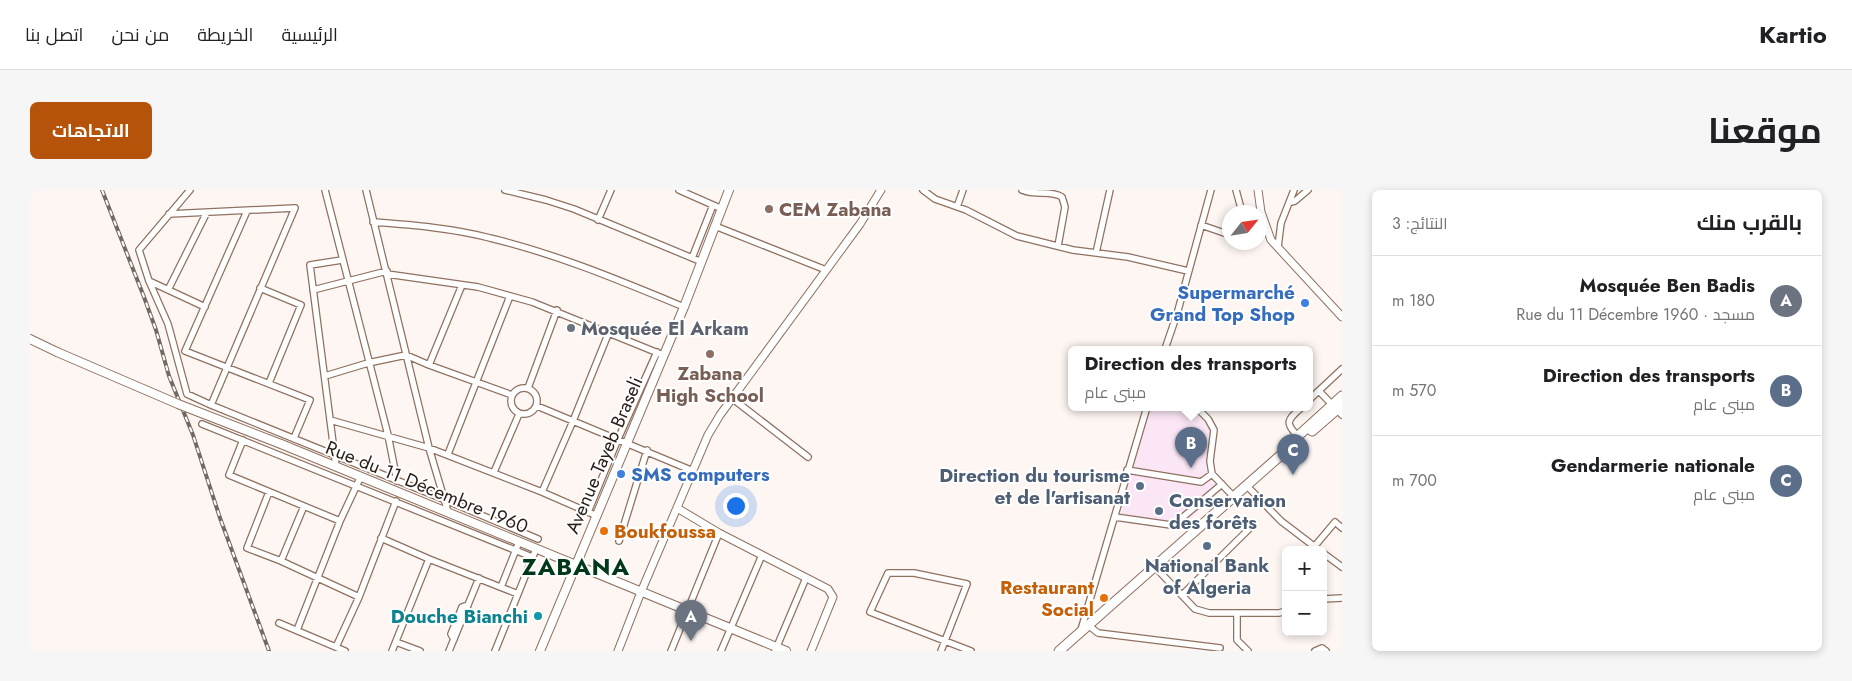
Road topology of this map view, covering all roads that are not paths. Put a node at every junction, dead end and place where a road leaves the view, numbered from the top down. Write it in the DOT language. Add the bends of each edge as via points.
graph roads {
  1 [pos="190,190"];
  2 [pos="325,190"];
  3 [pos="366,190"];
  4 [pos="505,190"];
  5 [pos="611,190"];
  6 [pos="680,190"];
  7 [pos="729,190"];
  8 [pos="881,190"];
  9 [pos="924,190"];
  10 [pos="963,190"];
  11 [pos="1022,190"];
  12 [pos="1110,190"];
  13 [pos="1211,190"];
  14 [pos="1236,190"];
  15 [pos="1258,190"];
  16 [pos="1294,190"];
  17 [pos="1308,190"];
  18 [pos="516,191"];
  19 [pos="1032,192"];
  20 [pos="1291,202"];
  21 [pos="713,205"];
  22 [pos="1240,205"];
  23 [pos="957,207"];
  24 [pos="722,209"];
  25 [pos="248,211"];
  26 [pos="169,214"];
  27 [pos="206,214"];
  28 [pos="598,220"];
  29 [pos="373,222"];
  30 [pos="1201,225"];
  31 [pos="715,226"];
  32 [pos="1222,232"];
  33 [pos="1058,246"];
  34 [pos="1278,247"];
  35 [pos="1096,253"];
  36 [pos="692,258"];
  37 [pos="342,260"];
  38 [pos="702,262"];
  39 [pos="826,270"];
  40 [pos="1188,271"];
  41 [pos="387,273"];
  42 [pos="149,281"];
  43 [pos="348,282"];
  44 [pos="462,285"];
  45 [pos="260,288"];
  46 [pos="168,290"];
  47 [pos="313,290"];
  48 [pos="510,296"];
  49 [pos="205,306"];
  50 [pos="684,308"];
  51 [pos="557,310"];
  52 [pos="1342,317"];
  53 [pos="609,332"];
  54 [pos="30,339"];
  55 [pos="30,344"];
  56 [pos="1166,346"];
  57 [pos="56,352"];
  58 [pos="660,353"];
  59 [pos="406,354"];
  60 [pos="368,363"];
  61 [pos="429,365"];
  62 [pos="227,367"];
  63 [pos="1342,369"];
  64 [pos="325,376"];
  65 [pos="476,382"];
  66 [pos="269,383"];
  67 [pos="528,388"];
  68 [pos="1319,391"];
  69 [pos="512,395"];
  70 [pos="1313,396"];
  71 [pos="1342,396"];
  72 [pos="733,399"];
  73 [pos="211,405"];
  74 [pos="537,406"];
  75 [pos="1338,408"];
  76 [pos="1146,411"];
  77 [pos="1200,411"];
  78 [pos="1298,411"];
  79 [pos="519,414"];
  80 [pos="330,420"];
  81 [pos="573,421"];
  82 [pos="202,424"];
  83 [pos="388,435"];
  84 [pos="1298,436"];
  85 [pos="294,438"];
  86 [pos="618,439"];
  87 [pos="243,440"];
  88 [pos="627,442"];
  89 [pos="1290,447"];
  90 [pos="430,448"];
  91 [pos="647,450"];
  92 [pos="448,454"];
  93 [pos="335,455"];
  94 [pos="808,457"];
  95 [pos="336,466"];
  96 [pos="1127,470"];
  97 [pos="692,471"];
  98 [pos="494,472"];
  99 [pos="1212,474"];
  100 [pos="361,476"];
  101 [pos="397,481"];
  102 [pos="1222,484"];
  103 [pos="357,486"];
  104 [pos="1247,486"];
  105 [pos="269,492"];
  106 [pos="542,492"];
  107 [pos="1234,497"];
  108 [pos="443,499"];
  109 [pos="396,501"];
  110 [pos="304,506"];
  111 [pos="677,508"];
  112 [pos="448,512"];
  113 [pos="588,512"];
  114 [pos="597,516"];
  115 [pos="1115,517"];
  116 [pos="340,521"];
  117 [pos="1342,528"];
  118 [pos="1248,530"];
  119 [pos="719,533"];
  120 [pos="381,538"];
  121 [pos="538,539"];
  122 [pos="619,541"];
  123 [pos="519,542"];
  124 [pos="1313,546"];
  125 [pos="1317,546"];
  126 [pos="536,549"];
  127 [pos="516,551"];
  128 [pos="762,555"];
  129 [pos="1327,556"];
  130 [pos="532,557"];
  131 [pos="429,559"];
  132 [pos="281,562"];
  133 [pos="576,565"];
  134 [pos="1155,567"];
  135 [pos="1342,567"];
  136 [pos="318,578"];
  137 [pos="479,578"];
  138 [pos="806,578"];
  139 [pos="501,587"];
  140 [pos="641,592"];
  141 [pos="518,594"];
  142 [pos="1182,596"];
  143 [pos="359,597"];
  144 [pos="1342,598"];
  145 [pos="1327,600"];
  146 [pos="687,611"];
  147 [pos="1282,612"];
  148 [pos="1237,613"];
  149 [pos="279,623"];
  150 [pos="1088,625"];
  151 [pos="730,629"];
  152 [pos="297,630"];
  153 [pos="1080,632"];
  154 [pos="946,640"];
  155 [pos="396,642"];
  156 [pos="336,647"];
  157 [pos="1220,648"];
  158 [pos="776,649"];
  159 [pos="1061,650"];
  160 [pos="345,651"];
  161 [pos="392,651"];
  162 [pos="420,651"];
  163 [pos="449,651"];
  164 [pos="495,651"];
  165 [pos="540,651"];
  166 [pos="618,651"];
  167 [pos="671,651"];
  168 [pos="722,651"];
  169 [pos="786,651"];
  170 [pos="811,651"];
  171 [pos="941,651"];
  172 [pos="971,651"];
  173 [pos="1248,651"];
  174 [pos="1315,651"];
  175 [pos="1326,651"];
  1 -- 26 [label="street"];
  2 -- 37 [label="street"];
  3 -- 29 [label="street"];
  4 -- 18 [label="street"];
  5 -- 28 [label="street"];
  6 -- 21 [label="street"];
  7 -- 24 [label="main road, Avenue Tayeb Braseli"];
  8 -- 39 [label="street"];
  9 -- 23 [label="street" via="935,199"];
  10 -- 23 [label="street"];
  11 -- 19 [label="street"];
  12 -- 35 [label="street"];
  13 -- 30 [label="street"];
  14 -- 22 [label="street"];
  15 -- 34 [label="street" via="1264,224"];
  16 -- 20 [label="street"];
  17 -- 20 [label="street"];
  18 -- 28 [label="street"];
  19 -- 33 [label="street" via="1059,195 1064,200"];
  20 -- 34 [label="street" via="1281,223"];
  21 -- 24 [label="street"];
  21 -- 36 [label="street"];
  23 -- 33 [label="street" via="1016,236"];
  24 -- 31 [label="main road, Avenue Tayeb Braseli"];
  25 -- 27 [label="street"];
  25 -- 45 [label="street" via="295,208"];
  25 -- 49 [label="street"];
  26 -- 27 [label="street"];
  26 -- 42 [label="street" via="139,250"];
  27 -- 46 [label="street"];
  28 -- 36 [label="street"];
  29 -- 41 [label="street"];
  29 -- 50 [label="street" via="456,231 505,242 558,258"];
  30 -- 32 [label="street"];
  30 -- 40 [label="street"];
  31 -- 38 [label="main road, Avenue Tayeb Braseli"];
  31 -- 39 [label="street"];
  33 -- 35 [label="street"];
  34 -- 52 [label="street"];
  35 -- 40 [label="street"];
  36 -- 38 [label="street"];
  37 -- 43 [label="street"];
  37 -- 47 [label="street" via="310,265"];
  38 -- 50 [label="main road, Avenue Tayeb Braseli"];
  39 -- 72 [label="street"];
  40 -- 56 [label="street"];
  41 -- 43 [label="street"];
  41 -- 44 [label="street"];
  41 -- 59 [label="street"];
  42 -- 46 [label="street"];
  42 -- 73 [label="street" via="168,324 187,394"];
  43 -- 47 [label="street"];
  43 -- 60 [label="street"];
  44 -- 48 [label="street"];
  44 -- 61 [label="street"];
  45 -- 62 [label="street"];
  45 -- 66 [label="street" via="301,305"];
  46 -- 49 [label="street"];
  47 -- 64 [label="street"];
  48 -- 51 [label="street"];
  48 -- 65 [label="street"];
  49 -- 62 [label="street" via="185,351"];
  50 -- 58 [label="main road, Avenue Tayeb Braseli"];
  51 -- 53 [label="street"];
  51 -- 67 [label="street"];
  53 -- 58 [label="street"];
  53 -- 81 [label="street"];
  54 -- 57 [label="main road, Rue du 11 Décembre 1960"];
  55 -- 57 [label="main road, Rue du 11 Décembre 1960"];
  57 -- 95 [label="main road, Rue du 11 Décembre 1960, bridge"];
  58 -- 86 [label="street"];
  58 -- 88 [label="main road, Avenue Tayeb Braseli"];
  59 -- 60 [label="street"];
  59 -- 61 [label="street"];
  59 -- 90 [label="street"];
  60 -- 64 [label="street"];
  60 -- 83 [label="street"];
  61 -- 65 [label="street"];
  62 -- 66 [label="street"];
  62 -- 73 [label="street"];
  63 -- 68 [label="street"];
  64 -- 80 [label="street"];
  65 -- 69 [label="street"];
  65 -- 92 [label="street"];
  66 -- 85 [label="street" via="310,400"];
  67 -- 69 [label="street" via="519,389"];
  67 -- 74 [label="street" via="537,397"];
  68 -- 70 [label="street"];
  68 -- 75 [label="street"];
  69 -- 79 [label="street" via="512,406"];
  71 -- 75 [label="main road"];
  72 -- 94 [label="street"];
  72 -- 97 [label="street" via="708,435"];
  73 -- 85 [label="street"];
  74 -- 79 [label="street" via="532,413"];
  74 -- 81 [label="street"];
  75 -- 84 [label="main road"];
  75 -- 89 [label="main road"];
  76 -- 96 [label="street"];
  77 -- 99 [label="street" via="1214,430 1210,461"];
  78 -- 84 [label="street" via="1289,423 1290,429"];
  79 -- 98 [label="street"];
  80 -- 83 [label="street"];
  80 -- 93 [label="street"];
  81 -- 86 [label="street"];
  81 -- 106 [label="street"];
  82 -- 87 [label="street"];
  83 -- 90 [label="street"];
  83 -- 101 [label="street"];
  84 -- 89 [label="main road"];
  85 -- 93 [label="street"];
  86 -- 88 [label="street"];
  86 -- 113 [label="street"];
  87 -- 103 [label="street"];
  87 -- 105 [label="street" via="229,475"];
  88 -- 91 [label="street"];
  88 -- 114 [label="main road, Avenue Tayeb Braseli"];
  89 -- 104 [label="main road"];
  90 -- 92 [label="street"];
  90 -- 108 [label="street"];
  91 -- 97 [label="street"];
  91 -- 122 [label="street"];
  92 -- 98 [label="street"];
  93 -- 95 [label="street"];
  93 -- 101 [label="street"];
  95 -- 100 [label="main road, Rue du 11 Décembre 1960"];
  96 -- 99 [label="street" via="1201,482"];
  96 -- 115 [label="street"];
  97 -- 111 [label="street"];
  98 -- 106 [label="street"];
  99 -- 102 [label="street"];
  100 -- 103 [label="street"];
  100 -- 112 [label="main road, Rue du 11 Décembre 1960"];
  101 -- 108 [label="street"];
  102 -- 107 [label="street"];
  102 -- 115 [label="street" via="1174,524"];
  103 -- 109 [label="street"];
  103 -- 116 [label="street"];
  104 -- 107 [label="main road"];
  104 -- 124 [label="street" via="1281,521"];
  105 -- 110 [label="street"];
  105 -- 132 [label="street" via="247,548"];
  106 -- 113 [label="street"];
  107 -- 134 [label="main road"];
  108 -- 112 [label="street"];
  108 -- 121 [label="street"];
  109 -- 120 [label="street"];
  109 -- 127 [label="street"];
  110 -- 116 [label="street"];
  110 -- 132 [label="street"];
  111 -- 119 [label="street"];
  111 -- 140 [label="street"];
  112 -- 123 [label="main road, Rue du 11 Décembre 1960"];
  113 -- 114 [label="street"];
  114 -- 133 [label="main road, Avenue Tayeb Braseli"];
  115 -- 153 [label="street"];
  116 -- 136 [label="street"];
  117 -- 125 [label="street" via="1335,522"];
  118 -- 142 [label="street"];
  119 -- 128 [label="street"];
  119 -- 146 [label="street"];
  120 -- 131 [label="street"];
  120 -- 143 [label="street"];
  123 -- 126 [label="main road, Rue du 11 Décembre 1960"];
  123 -- 127 [label="street"];
  126 -- 130 [label="street"];
  126 -- 133 [label="main road, Rue du 11 Décembre 1960"];
  127 -- 130 [label="street"];
  127 -- 139 [label="street"];
  128 -- 138 [label="street"];
  128 -- 151 [label="street"];
  129 -- 135 [label="street"];
  130 -- 141 [label="street"];
  131 -- 137 [label="street"];
  131 -- 155 [label="street"];
  132 -- 136 [label="street"];
  133 -- 140 [label="main road, Rue du 11 Décembre 1960"];
  133 -- 165 [label="main road, Avenue Tayeb Braseli"];
  134 -- 142 [label="street"];
  134 -- 150 [label="main road"];
  136 -- 143 [label="street"];
  136 -- 152 [label="street"];
  137 -- 139 [label="street"];
  137 -- 163 [label="street"];
  138 -- 158 [label="street"];
  138 -- 170 [label="street" via="828,589 833,597"];
  139 -- 141 [label="street"];
  140 -- 146 [label="main road, Rue du 11 Décembre 1960"];
  140 -- 166 [label="street"];
  141 -- 164 [label="street"];
  142 -- 148 [label="street" via="1194,609 1209,613"];
  143 -- 156 [label="street"];
  144 -- 145 [label="street"];
  146 -- 151 [label="main road, Rue du 11 Décembre 1960"];
  146 -- 167 [label="street"];
  147 -- 148 [label="street"];
  148 -- 173 [label="street" via="1237,640"];
  149 -- 152 [label="street"];
  150 -- 153 [label="main road"];
  150 -- 157 [label="street" via="1098,633"];
  151 -- 158 [label="main road, Rue du 11 Décembre 1960"];
  151 -- 168 [label="street"];
  152 -- 156 [label="street"];
  153 -- 159 [label="main road"];
  154 -- 154 [label="street" via="870,612 888,573 914,573 967,584"];
  154 -- 171 [label="street"];
  154 -- 172 [label="street"];
  155 -- 161 [label="street"];
  155 -- 162 [label="street"];
  156 -- 160 [label="street"];
  158 -- 169 [label="main road, Rue du 11 Décembre 1960"];
  174 -- 175 [label="street" via="1322,648"];
}
